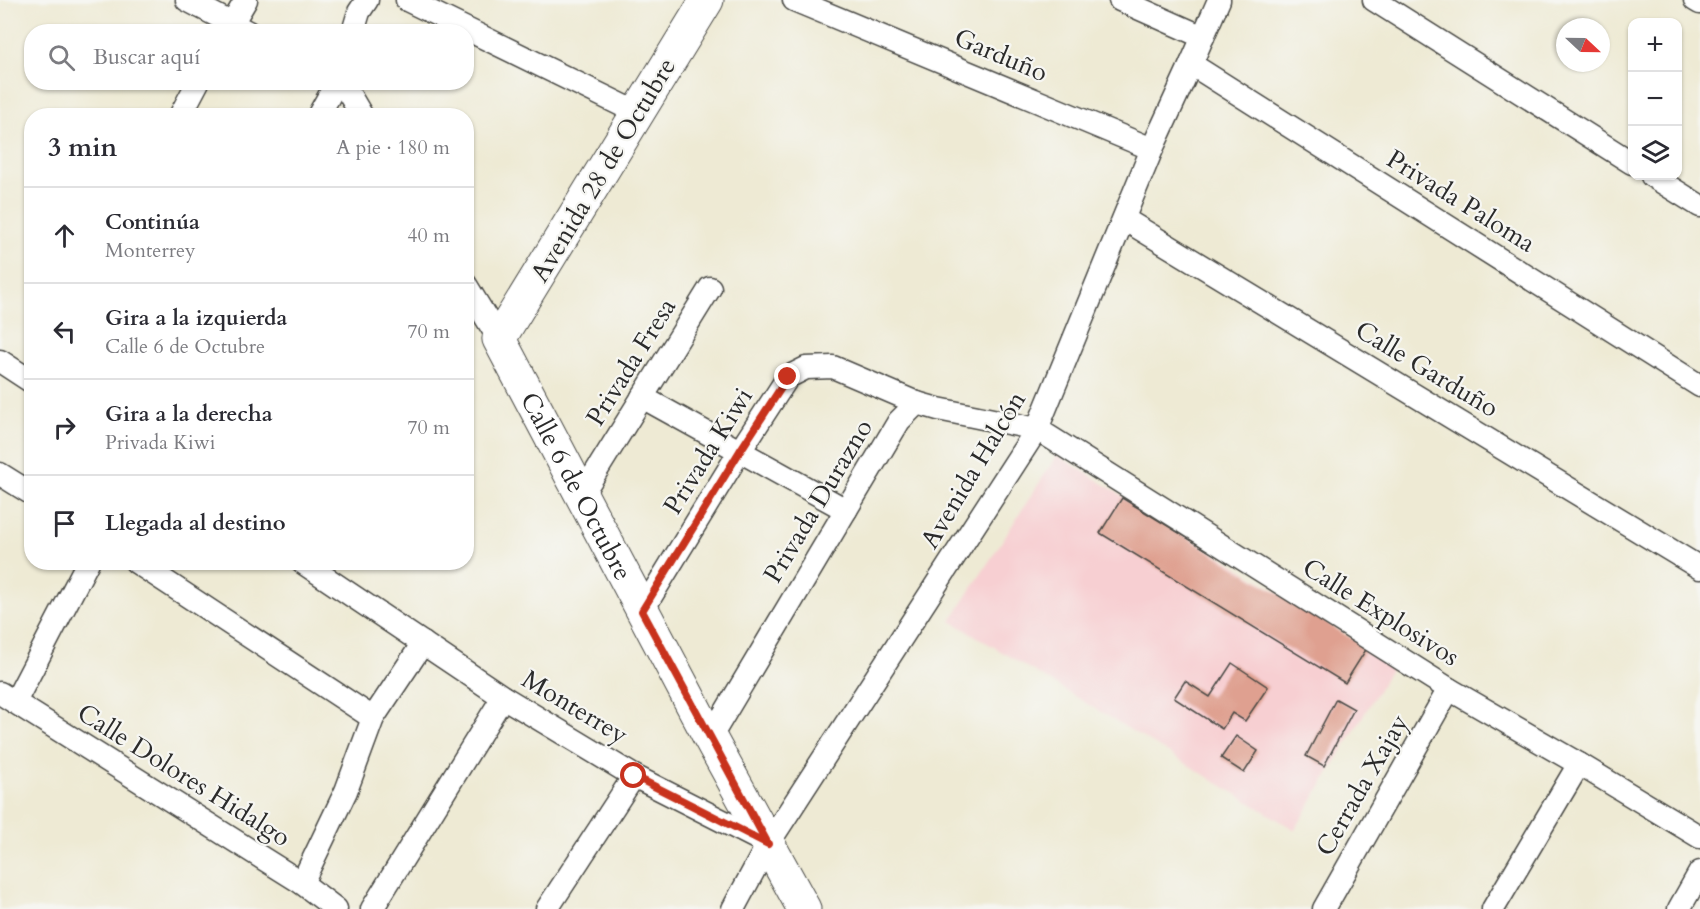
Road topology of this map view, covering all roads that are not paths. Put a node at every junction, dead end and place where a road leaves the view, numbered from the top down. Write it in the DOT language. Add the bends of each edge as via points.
graph roads {
  1 [pos="187,0"];
  2 [pos="246,0"];
  3 [pos="367,0"];
  4 [pos="407,0"];
  5 [pos="706,0"];
  6 [pos="794,0"];
  7 [pos="1120,0"];
  8 [pos="1219,0"];
  9 [pos="1374,0"];
  10 [pos="1695,0"];
  11 [pos="1700,3"];
  12 [pos="227,24"];
  13 [pos="237,24"];
  14 [pos="355,24"];
  15 [pos="456,24"];
  16 [pos="474,33"];
  17 [pos="1203,37"];
  18 [pos="1191,64"];
  19 [pos="194,90"];
  20 [pos="334,90"];
  21 [pos="344,90"];
  22 [pos="184,108"];
  23 [pos="323,108"];
  24 [pos="357,108"];
  25 [pos="638,114"];
  26 [pos="1152,149"];
  27 [pos="1628,160"];
  28 [pos="1658,180"];
  29 [pos="1700,206"];
  30 [pos="1124,219"];
  31 [pos="710,288"];
  32 [pos="474,298"];
  33 [pos="499,339"];
  34 [pos="0,361"];
  35 [pos="24,377"];
  36 [pos="1700,386"];
  37 [pos="642,397"];
  38 [pos="917,403"];
  39 [pos="1037,429"];
  40 [pos="740,451"];
  41 [pos="0,474"];
  42 [pos="24,489"];
  43 [pos="581,496"];
  44 [pos="846,510"];
  45 [pos="1700,568"];
  46 [pos="83,570"];
  47 [pos="148,570"];
  48 [pos="314,570"];
  49 [pos="642,611"];
  50 [pos="423,643"];
  51 [pos="1449,689"];
  52 [pos="503,697"];
  53 [pos="8,698"];
  54 [pos="373,718"];
  55 [pos="710,738"];
  56 [pos="1579,764"];
  57 [pos="634,776"];
  58 [pos="1700,837"];
  59 [pos="768,844"];
  60 [pos="1700,872"];
  61 [pos="302,883"];
  62 [pos="336,909"];
  63 [pos="372,909"];
  64 [pos="547,909"];
  65 [pos="733,909"];
  66 [pos="804,909"];
  67 [pos="1324,909"];
  68 [pos="1493,909"];
  69 [pos="1679,909"];
  1 -- 12 [label="street"];
  2 -- 13 [label="street"];
  3 -- 14 [label="street"];
  4 -- 15 [label="street"];
  5 -- 25 [label="street, Avenida 28 de Octubre"];
  6 -- 26 [label="street, Garduño"];
  7 -- 17 [label="street"];
  8 -- 17 [label="street, Avenida Halcón"];
  9 -- 27 [label="street"];
  10 -- 11 [label="street"];
  16 -- 25 [label="street"];
  17 -- 18 [label="street, Avenida Halcón"];
  18 -- 26 [label="street, Avenida Halcón"];
  18 -- 36 [label="street, Privada Paloma"];
  19 -- 22 [label="street"];
  20 -- 23 [label="street"];
  21 -- 24 [label="street"];
  25 -- 33 [label="street, Avenida 28 de Octubre"];
  26 -- 30 [label="street, Avenida Halcón"];
  28 -- 29 [label="street"];
  30 -- 39 [label="street, Avenida Halcón"];
  30 -- 45 [label="street, Calle Garduño"];
  31 -- 37 [label="street, Privada Fresa"];
  32 -- 33 [label="street, Calle 6 de Octubre"];
  33 -- 43 [label="street, Calle 6 de Octubre"];
  34 -- 35 [label="street"];
  37 -- 40 [label="street"];
  37 -- 43 [label="street, Privada Fresa"];
  38 -- 39 [label="street"];
  38 -- 40 [label="street, Privada Kiwi" via="833,367 806,368 788,377"];
  38 -- 44 [label="street, Privada Durazno" via="899,421"];
  39 -- 51 [label="street, Calle Explosivos"];
  39 -- 59 [label="street, Avenida Halcón"];
  40 -- 44 [label="street"];
  40 -- 49 [label="street, Privada Kiwi"];
  41 -- 42 [label="street"];
  43 -- 49 [label="street, Calle 6 de Octubre"];
  44 -- 55 [label="street, Privada Durazno"];
  46 -- 53 [label="street"];
  47 -- 54 [label="street"];
  48 -- 50 [label="street, Monterrey"];
  49 -- 55 [label="street, Calle 6 de Octubre"];
  50 -- 52 [label="street, Monterrey"];
  50 -- 54 [label="street"];
  51 -- 56 [label="street, Calle Explosivos"];
  51 -- 67 [label="street, Cerrada Xajay"];
  52 -- 57 [label="street, Monterrey"];
  52 -- 63 [label="street"];
  53 -- 61 [label="street, Calle Dolores Hidalgo"];
  54 -- 61 [label="street" via="346,791"];
  55 -- 59 [label="street, Calle 6 de Octubre"];
  56 -- 58 [label="street, Calle Explosivos"];
  56 -- 68 [label="street"];
  57 -- 59 [label="street, Monterrey"];
  57 -- 64 [label="street"];
  59 -- 65 [label="street, Avenida Halcón"];
  59 -- 66 [label="street, Calle 6 de Octubre"];
  60 -- 69 [label="street"];
  61 -- 62 [label="street, Calle Dolores Hidalgo"];
}
